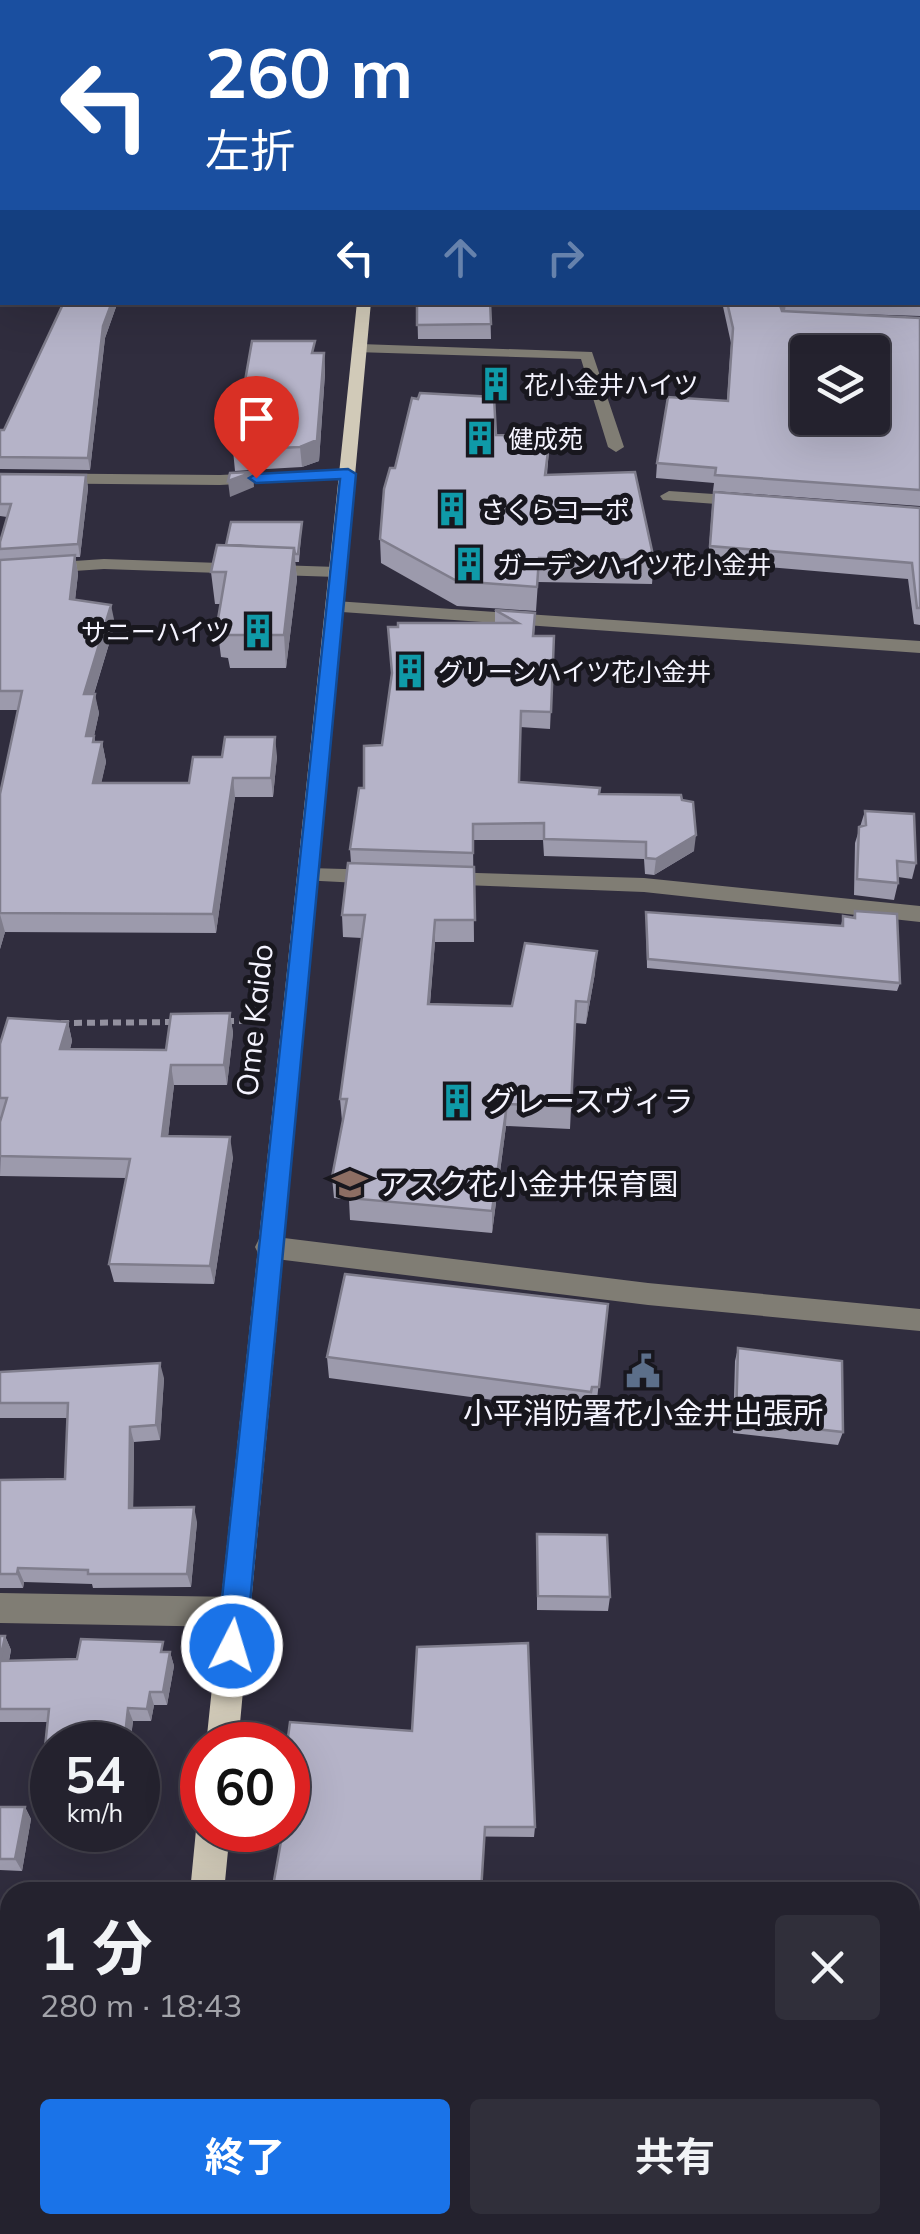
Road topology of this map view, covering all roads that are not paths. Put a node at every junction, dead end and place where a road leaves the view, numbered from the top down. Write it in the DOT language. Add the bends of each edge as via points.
graph roads {
  1 [pos="364,305"];
  2 [pos="360,348"];
  3 [pos="616,447"];
  4 [pos="348,474"];
  5 [pos="0,478"];
  6 [pos="669,496"];
  7 [pos="765,503"];
  8 [pos="0,571"];
  9 [pos="337,572"];
  10 [pos="335,608"];
  11 [pos="920,647"];
  12 [pos="309,876"];
  13 [pos="920,914"];
  14 [pos="268,1247"];
  15 [pos="920,1320"];
  16 [pos="0,1608"];
  17 [pos="235,1612"];
  18 [pos="224,1722"];
  19 [pos="211,1852"];
  20 [pos="208,1882"];
  1 -- 2 [label="main road, Ome Kaido"];
  2 -- 3 [label="street" via="588,355"];
  2 -- 4 [label="main road, Ome Kaido"];
  4 -- 5 [label="street"];
  4 -- 9 [label="main road, Ome Kaido"];
  6 -- 7 [label="street"];
  8 -- 9 [label="street" via="104,564"];
  9 -- 10 [label="main road, Ome Kaido"];
  10 -- 11 [label="street"];
  10 -- 12 [label="main road, Ome Kaido"];
  12 -- 13 [label="street" via="644,884"];
  12 -- 14 [label="main road, Ome Kaido"];
  14 -- 15 [label="street"];
  14 -- 17 [label="main road, Ome Kaido"];
  16 -- 17 [label="street"];
  17 -- 18 [label="main road, Ome Kaido"];
  19 -- 20 [label="main road"];
}
